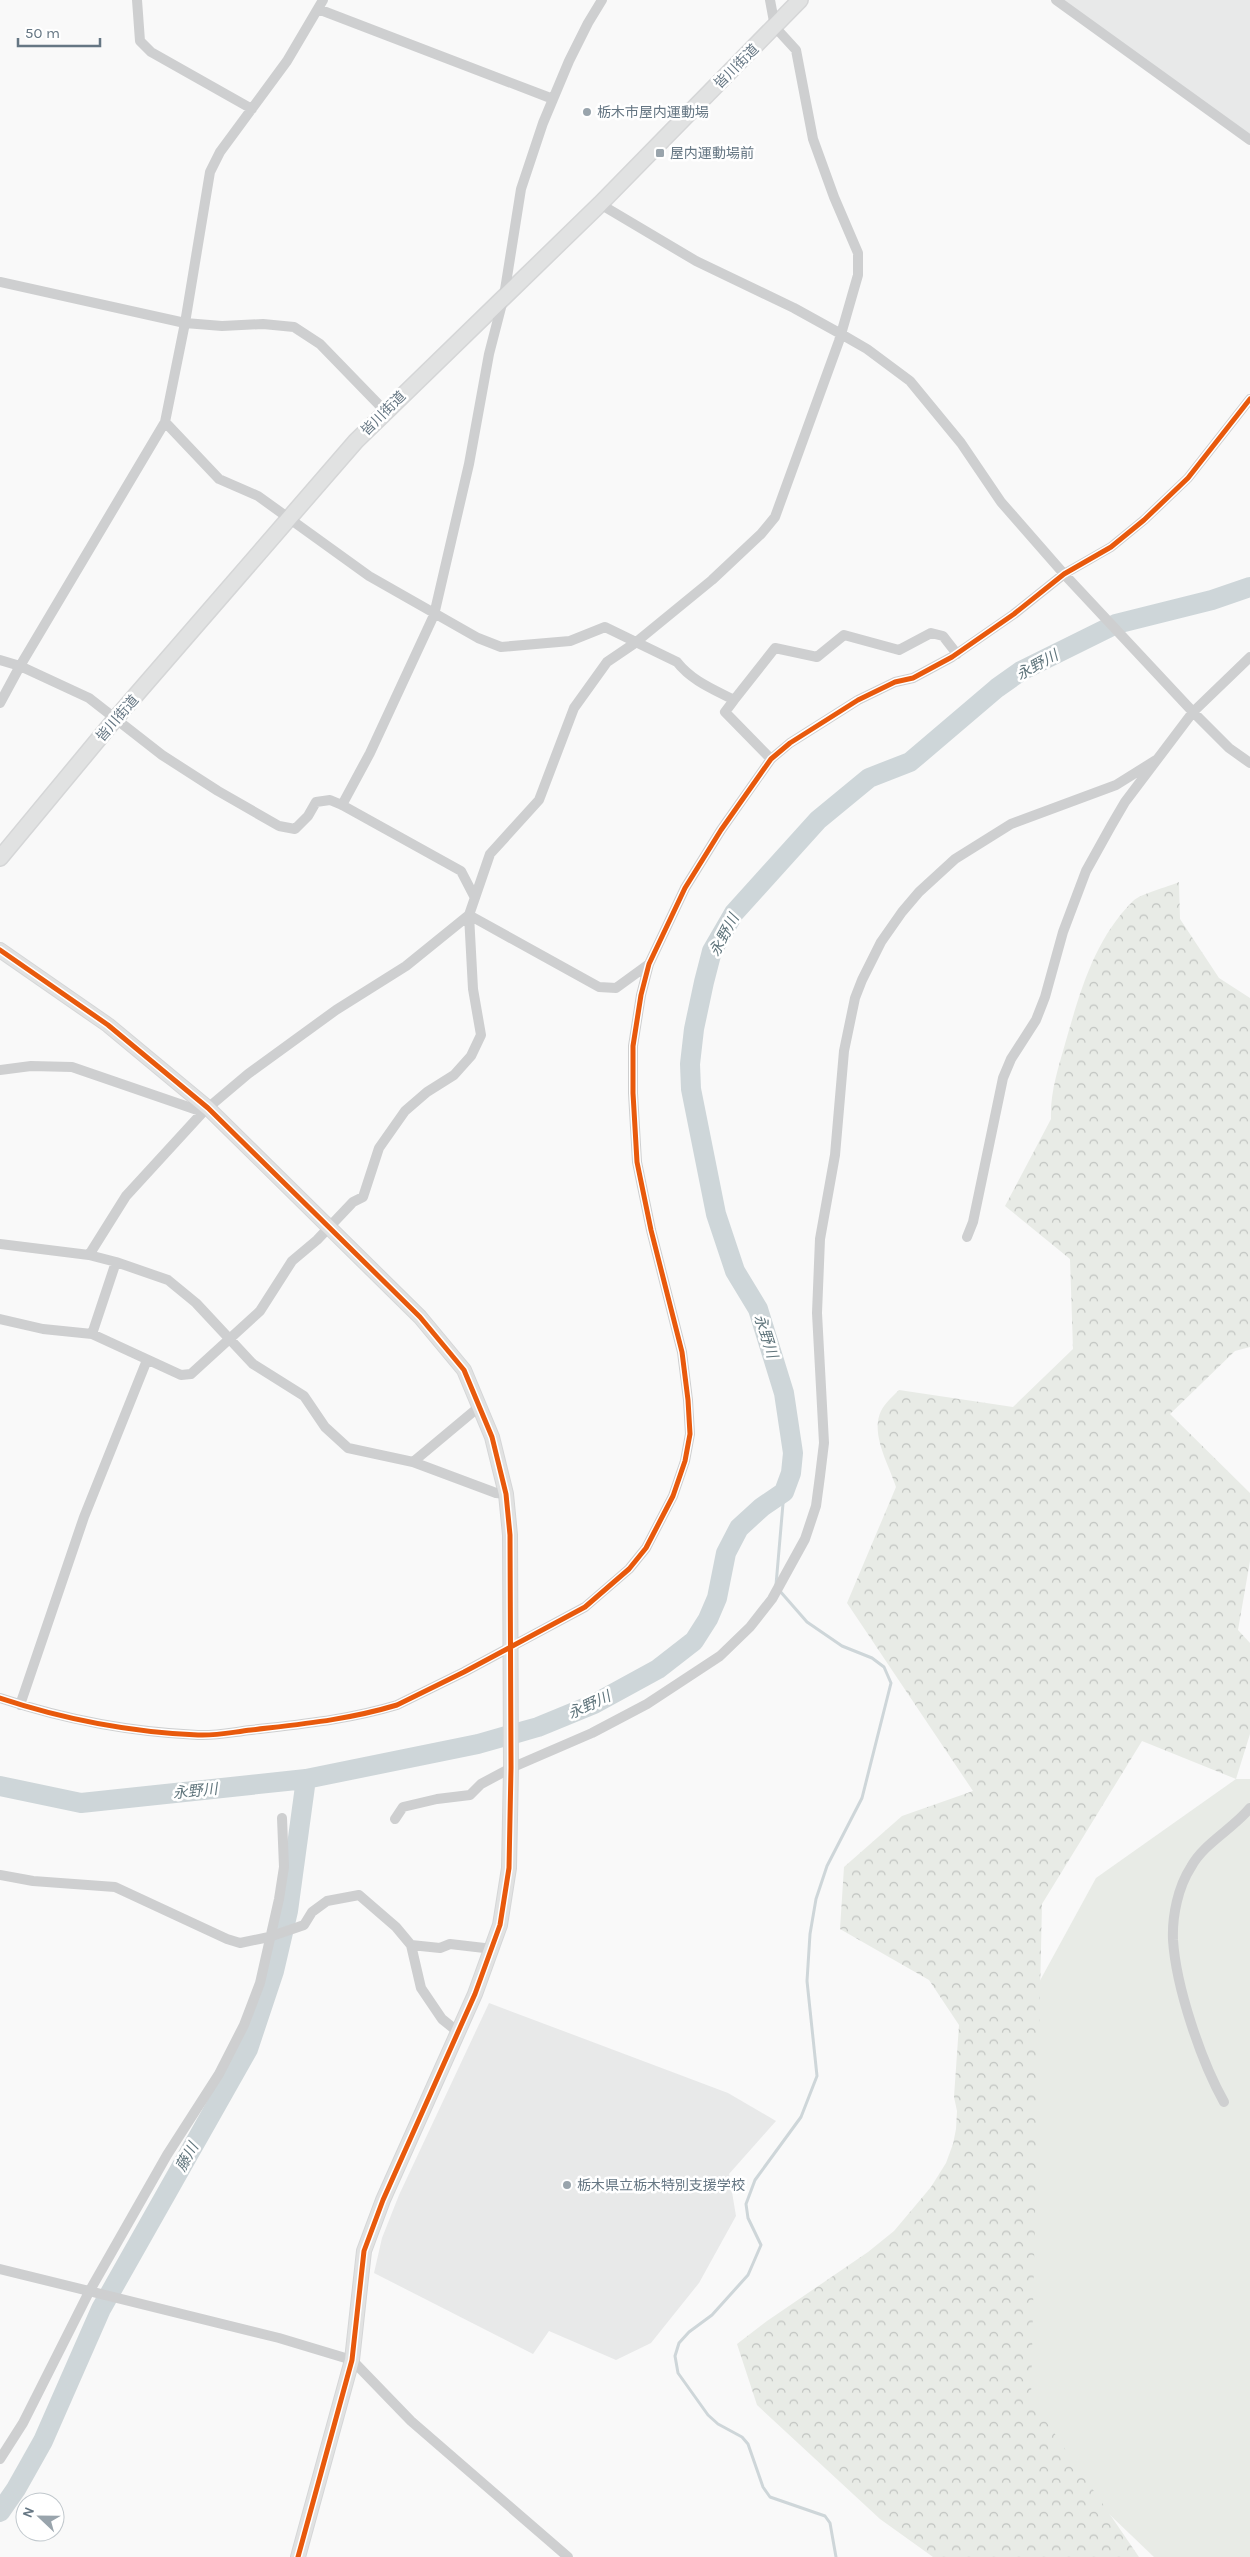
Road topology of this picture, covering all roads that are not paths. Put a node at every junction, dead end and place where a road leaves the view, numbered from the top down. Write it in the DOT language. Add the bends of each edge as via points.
graph roads {
  1 [pos="137,0"];
  2 [pos="602,0"];
  3 [pos="770,0"];
  4 [pos="800,0"];
  5 [pos="1056,0"];
  6 [pos="320,5"];
  7 [pos="775,27"];
  8 [pos="553,99"];
  9 [pos="252,109"];
  10 [pos="1250,140"];
  11 [pos="600,204"];
  12 [pos="0,282"];
  13 [pos="504,296"];
  14 [pos="185,323"];
  15 [pos="841,334"];
  16 [pos="1250,399"];
  17 [pos="385,411"];
  18 [pos="165,422"];
  19 [pos="288,520"];
  20 [pos="1064,574"];
  21 [pos="434,615"];
  22 [pos="635,643"];
  23 [pos="957,654"];
  24 [pos="1250,657"];
  25 [pos="0,660"];
  26 [pos="20,666"];
  27 [pos="734,700"];
  28 [pos="0,704"];
  29 [pos="1193,712"];
  30 [pos="116,718"];
  31 [pos="771,759"];
  32 [pos="1156,760"];
  33 [pos="1250,763"];
  34 [pos="342,805"];
  35 [pos="0,858"];
  36 [pos="474,896"];
  37 [pos="469,915"];
  38 [pos="0,950"];
  39 [pos="649,964"];
  40 [pos="0,1070"];
  41 [pos="206,1110"];
  42 [pos="328,1227"];
  43 [pos="967,1238"];
  44 [pos="0,1244"];
  45 [pos="89,1255"];
  46 [pos="116,1262"];
  47 [pos="0,1319"];
  48 [pos="92,1334"];
  49 [pos="229,1340"];
  50 [pos="146,1360"];
  51 [pos="480,1406"];
  52 [pos="413,1462"];
  53 [pos="506,1494"];
  54 [pos="511,1652"];
  55 [pos="0,1698"];
  56 [pos="20,1705"];
  57 [pos="511,1763"];
  58 [pos="1250,1808"];
  59 [pos="282,1818"];
  60 [pos="395,1819"];
  61 [pos="0,1875"];
  62 [pos="269,1937"];
  63 [pos="411,1945"];
  64 [pos="493,1949"];
  65 [pos="458,2032"];
  66 [pos="1224,2102"];
  67 [pos="0,2269"];
  68 [pos="90,2292"];
  69 [pos="352,2360"];
  70 [pos="0,2460"];
  71 [pos="298,2557"];
  72 [pos="568,2557"];
  1 -- 9 [label="street" via="140,41 151,52"];
  2 -- 8 [label="street"];
  3 -- 7 [label="street"];
  4 -- 7 [label="main road, 皆川街道"];
  5 -- 10 [label="street"];
  6 -- 8 [label="street"];
  6 -- 9 [label="street" via="287,61"];
  7 -- 11 [label="main road, 皆川街道"];
  7 -- 15 [label="street" via="796,50 813,139 858,254 858,274"];
  8 -- 13 [label="street" via="522,189"];
  9 -- 14 [label="street" via="220,152 210,172"];
  11 -- 13 [label="main road, 皆川街道"];
  11 -- 15 [label="street" via="696,261"];
  12 -- 14 [label="street"];
  13 -- 17 [label="main road, 皆川街道"];
  13 -- 21 [label="street" via="489,354 470,464"];
  14 -- 17 [label="street" via="294,327 320,344"];
  14 -- 18 [label="street"];
  15 -- 20 [label="street" via="910,381 960,443 1001,502"];
  15 -- 22 [label="street" via="775,517 712,580"];
  16 -- 20 [label="street" via="1202,461 1168,498 1111,547"];
  17 -- 19 [label="main road, 皆川街道"];
  18 -- 19 [label="street" via="220,479 258,496"];
  18 -- 26 [label="street"];
  19 -- 21 [label="street" via="369,576"];
  19 -- 30 [label="main road, 皆川街道"];
  20 -- 23 [label="street"];
  20 -- 29 [label="street"];
  21 -- 22 [label="street" via="501,647 570,641 605,627"];
  21 -- 34 [label="street" via="370,753"];
  22 -- 27 [label="street" via="677,662 698,682"];
  22 -- 36 [label="street" via="607,662 574,708 539,800 490,854"];
  23 -- 27 [label="street" via="943,636 931,633 899,650 844,635 818,657 776,648"];
  23 -- 31 [label="street" via="913,678 895,682 858,700"];
  24 -- 29 [label="street"];
  25 -- 26 [label="street"];
  26 -- 28 [label="street"];
  26 -- 30 [label="street" via="89,698"];
  27 -- 31 [label="street" via="725,712"];
  29 -- 32 [label="street"];
  29 -- 33 [label="street" via="1229,748"];
  30 -- 34 [label="street" via="162,755 218,792 279,826 295,830 316,802 330,800"];
  30 -- 35 [label="main road, 皆川街道"];
  31 -- 39 [label="street" via="685,888"];
  32 -- 43 [label="street" via="1125,802 1086,871 1062,932 1036,1020 1011,1060"];
  32 -- 57 [label="street" via="1116,784 1011,824 955,859 919,892 881,942 854,998 844,1051 835,1155 820,1248 817,1313 824,1443 816,1506 804,1539 772,1599 750,1627 720,1656 647,1704 592,1733"];
  34 -- 36 [label="street" via="461,871"];
  36 -- 37 [label="street"];
  37 -- 39 [label="street" via="600,987 616,988"];
  37 -- 41 [label="street" via="406,966 336,1010 248,1074"];
  37 -- 42 [label="street" via="473,988 481,1035 472,1056 454,1075 405,1111 380,1148 363,1197 353,1202"];
  38 -- 41 [label="street" via="108,1025"];
  39 -- 54 [label="street" via="633,1046 637,1162 682,1352 690,1434 685,1461 659,1524 646,1548 629,1568 585,1606"];
  40 -- 41 [label="street" via="31,1066 72,1067"];
  41 -- 42 [label="street"];
  41 -- 45 [label="street" via="126,1196"];
  42 -- 49 [label="street" via="292,1261 260,1311"];
  42 -- 51 [label="street" via="420,1317 464,1370"];
  44 -- 45 [label="street"];
  45 -- 46 [label="street"];
  46 -- 48 [label="street"];
  46 -- 49 [label="street" via="168,1280 196,1304"];
  47 -- 48 [label="street" via="43,1329"];
  48 -- 50 [label="street"];
  49 -- 50 [label="street" via="191,1374 181,1375"];
  49 -- 52 [label="street" via="254,1364 304,1396 325,1427 348,1448"];
  50 -- 56 [label="street" via="84,1517"];
  51 -- 52 [label="street"];
  51 -- 53 [label="street" via="500,1464"];
  52 -- 53 [label="street"];
  53 -- 54 [label="street" via="510,1535"];
  54 -- 56 [label="street" via="397,1705 374,1712 304,1725 219,1735 130,1728"];
  54 -- 57 [label="street"];
  55 -- 56 [label="street"];
  57 -- 60 [label="street" via="470,1796 403,1807"];
  57 -- 64 [label="street" via="508,1868 500,1925"];
  58 -- 66 [label="street" via="1191,1866 1177,1900 1173,1923 1175,1954 1187,2007 1207,2069"];
  59 -- 62 [label="street" via="284,1868"];
  61 -- 62 [label="street" via="33,1881 115,1886 227,1939 240,1942"];
  62 -- 63 [label="street" via="304,1924 312,1912 327,1900 359,1895 396,1927"];
  62 -- 68 [label="street" via="260,1983 244,2025 219,2074 167,2155"];
  63 -- 64 [label="street" via="440,1948 450,1944"];
  63 -- 65 [label="street" via="421,1988 442,2019"];
  64 -- 65 [label="street"];
  65 -- 69 [label="street" via="383,2200 364,2251"];
  67 -- 68 [label="street"];
  68 -- 69 [label="street" via="279,2338"];
  68 -- 70 [label="street" via="23,2423"];
  69 -- 71 [label="street"];
  69 -- 72 [label="street" via="411,2421"];
}
